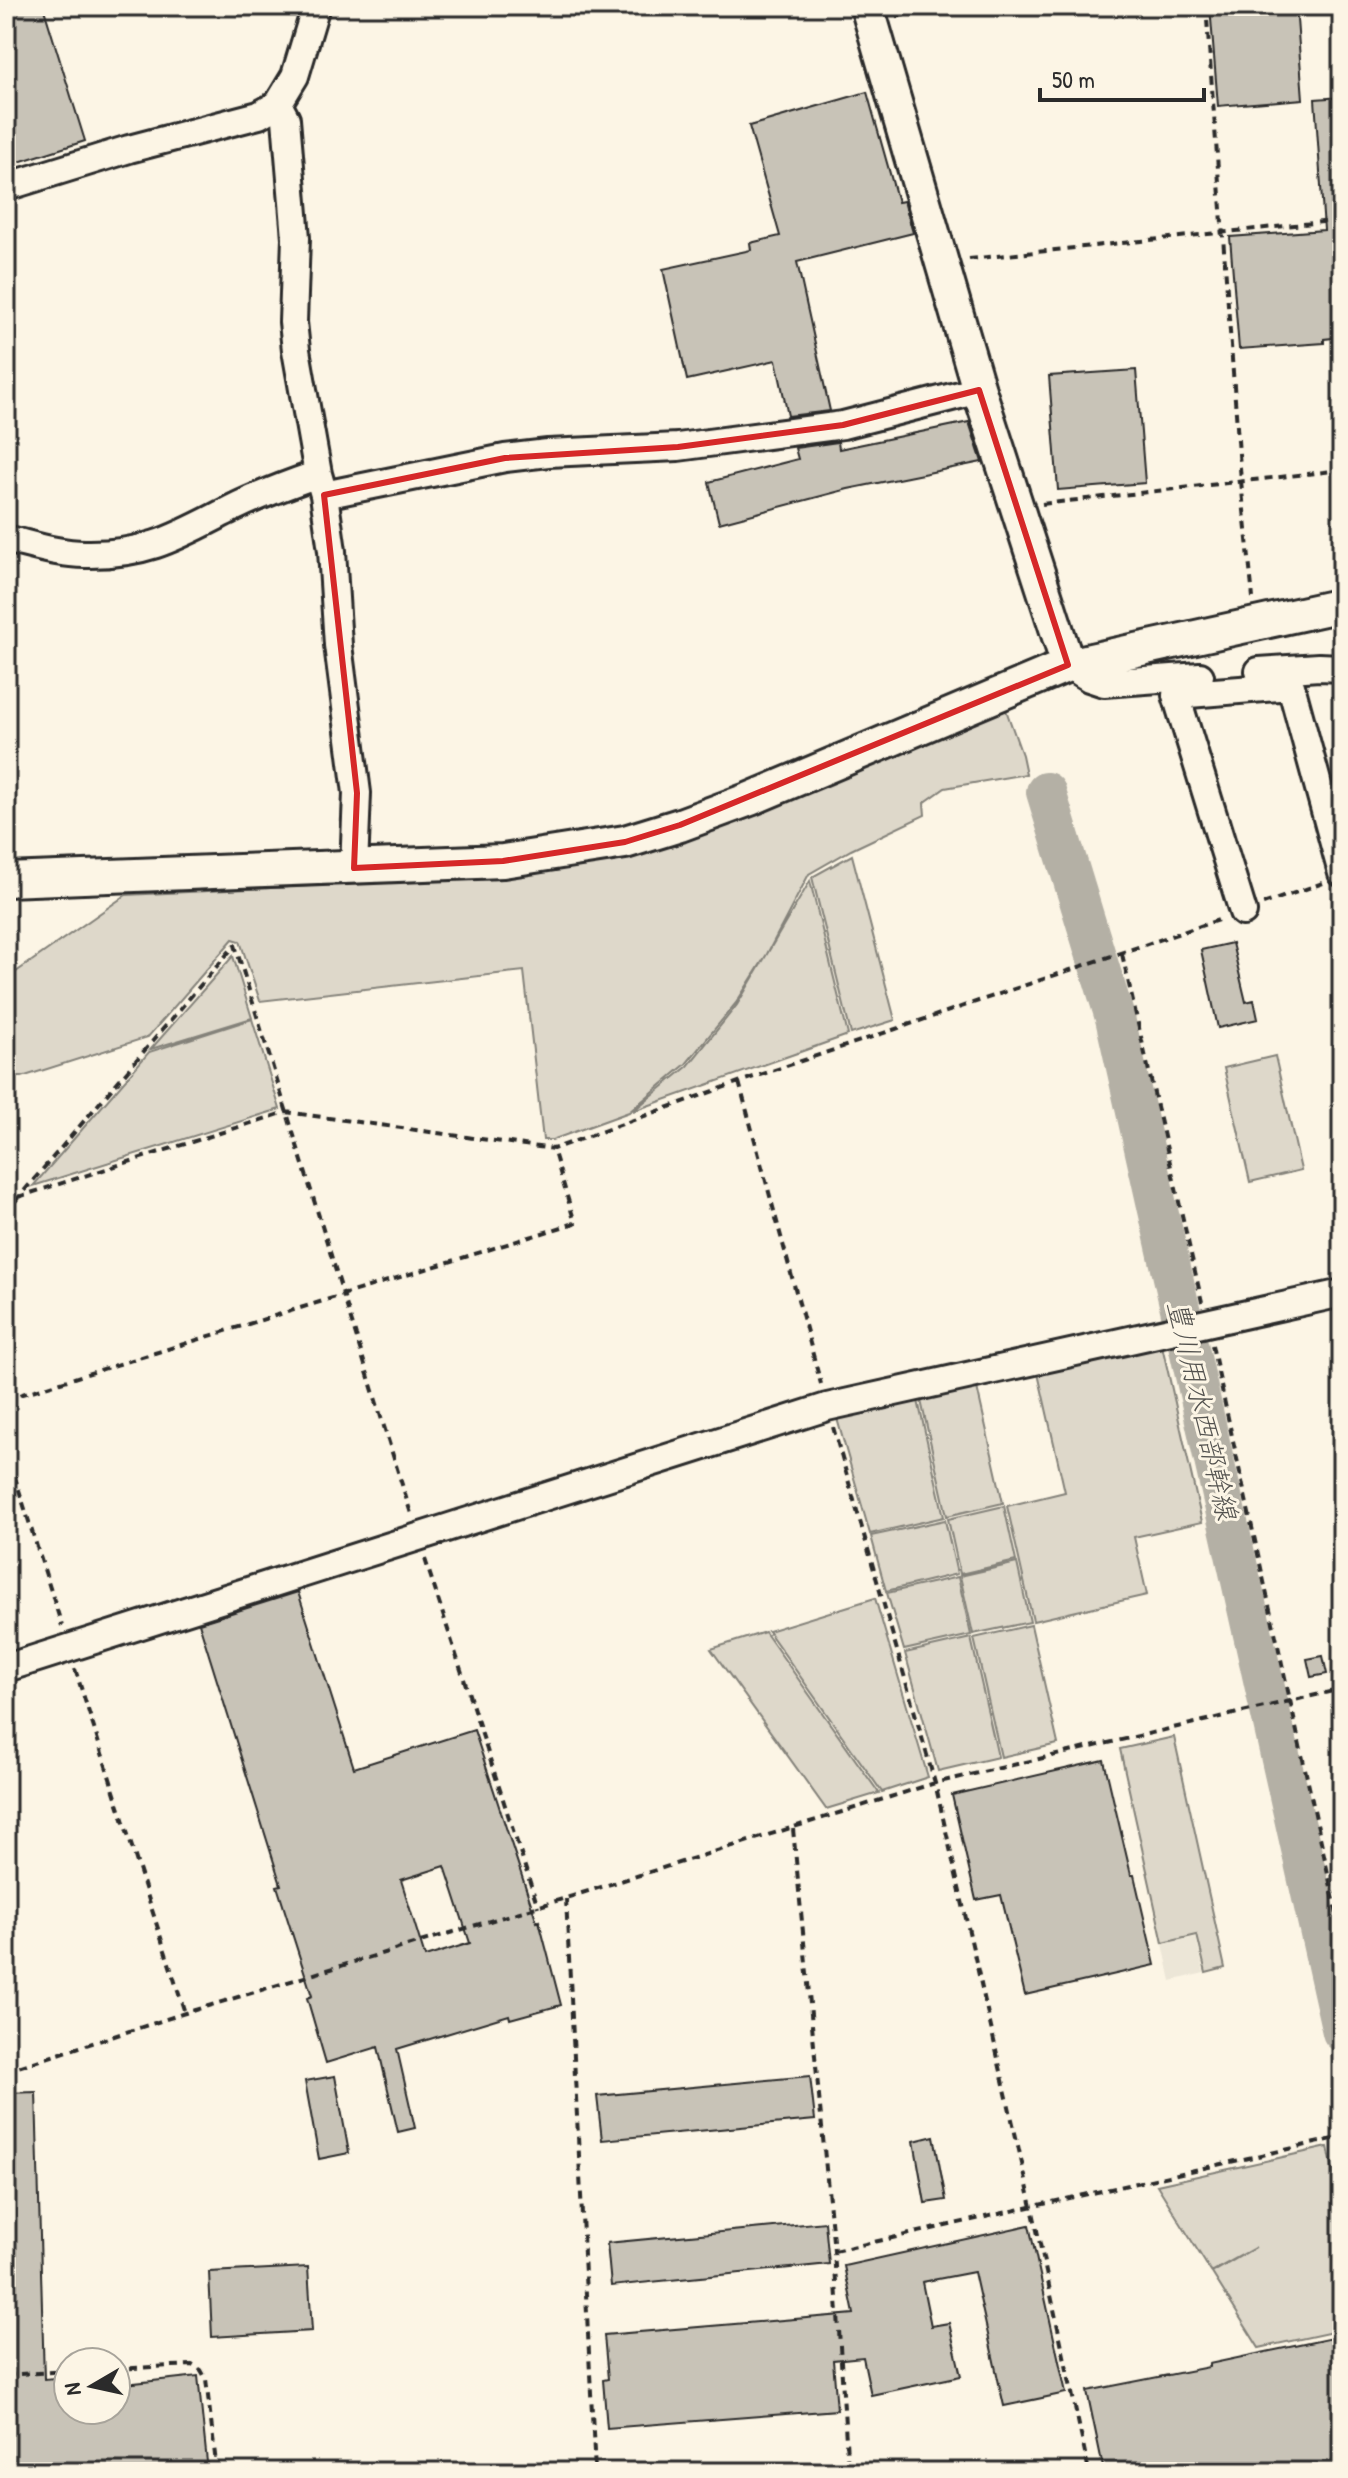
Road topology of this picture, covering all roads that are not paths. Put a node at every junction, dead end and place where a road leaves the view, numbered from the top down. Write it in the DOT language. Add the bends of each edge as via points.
graph roads {
  1 [pos="316,6"];
  2 [pos="869,12"];
  3 [pos="278,104"];
  4 [pos="6,187"];
  5 [pos="979,390"];
  6 [pos="321,484"];
  7 [pos="6,539"];
  8 [pos="1342,605"];
  9 [pos="1068,665"];
  10 [pos="1342,668"];
  11 [pos="354,868"];
  12 [pos="1342,873"];
  13 [pos="6,880"];
  14 [pos="1243,912"];
  15 [pos="1342,1293"];
  16 [pos="6,1668"];
  1 -- 3 [label="street" via="295,76"];
  2 -- 5 [label="street"];
  3 -- 4 [label="street" via="259,115"];
  3 -- 6 [label="street" via="286,119 296,238 296,350"];
  5 -- 6 [label="street" via="815,429 678,447 548,453"];
  5 -- 9 [label="street"];
  6 -- 7 [label="street" via="234,508 161,544 113,553 82,555"];
  6 -- 11 [label="street" via="357,793"];
  8 -- 9 [label="street"];
  9 -- 10 [label="street" via="1104,683"];
  9 -- 11 [label="street" via="750,799 625,842 503,861"];
  11 -- 13 [label="street"];
  12 -- 14 [label="street" via="1291,686 1176,695"];
  15 -- 16 [label="street" via="827,1407"];
}
